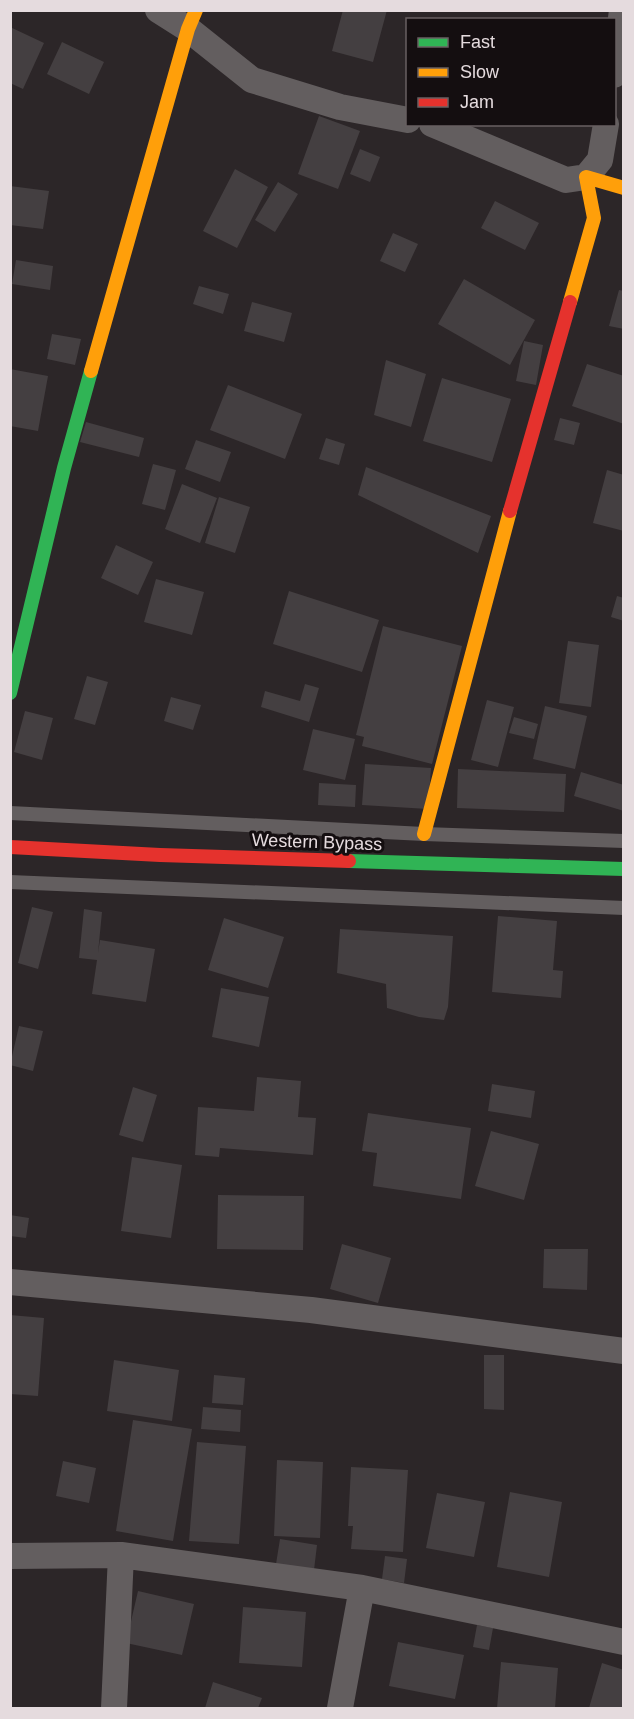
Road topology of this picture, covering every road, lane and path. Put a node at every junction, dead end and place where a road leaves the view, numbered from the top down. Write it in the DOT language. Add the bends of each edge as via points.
graph roads {
  1 [pos="158,10"];
  2 [pos="622,10"];
  3 [pos="192,20"];
  4 [pos="616,66"];
  5 [pos="406,120"];
  6 [pos="437,126"];
  7 [pos="606,126"];
  8 [pos="586,177"];
  9 [pos="624,188"];
  10 [pos="10,693"];
  11 [pos="10,813"];
  12 [pos="424,834"];
  13 [pos="624,841"];
  14 [pos="10,847"];
  15 [pos="624,869"];
  16 [pos="10,882"];
  17 [pos="624,908"];
  18 [pos="10,1282"];
  19 [pos="624,1352"];
  20 [pos="121,1555"];
  21 [pos="10,1556"];
  22 [pos="362,1588"];
  23 [pos="624,1642"];
  24 [pos="114,1708"];
  25 [pos="340,1708"];
  1 -- 3 [label="street"];
  2 -- 4 [label="street"];
  3 -- 5 [label="street" via="252,81 340,107"];
  3 -- 10 [label="street" via="64,468"];
  6 -- 8 [label="street" via="566,180"];
  7 -- 8 [label="street" via="600,160"];
  8 -- 9 [label="street"];
  8 -- 12 [label="street" via="594,218 525,455"];
  11 -- 12 [label="lane"];
  12 -- 13 [label="lane"];
  14 -- 15 [label="street, Western Bypass"];
  16 -- 17 [label="lane"];
  18 -- 19 [label="street" via="311,1310"];
  20 -- 21 [label="street"];
  20 -- 22 [label="street"];
  20 -- 24 [label="street"];
  22 -- 23 [label="street"];
  22 -- 25 [label="street"];
}
